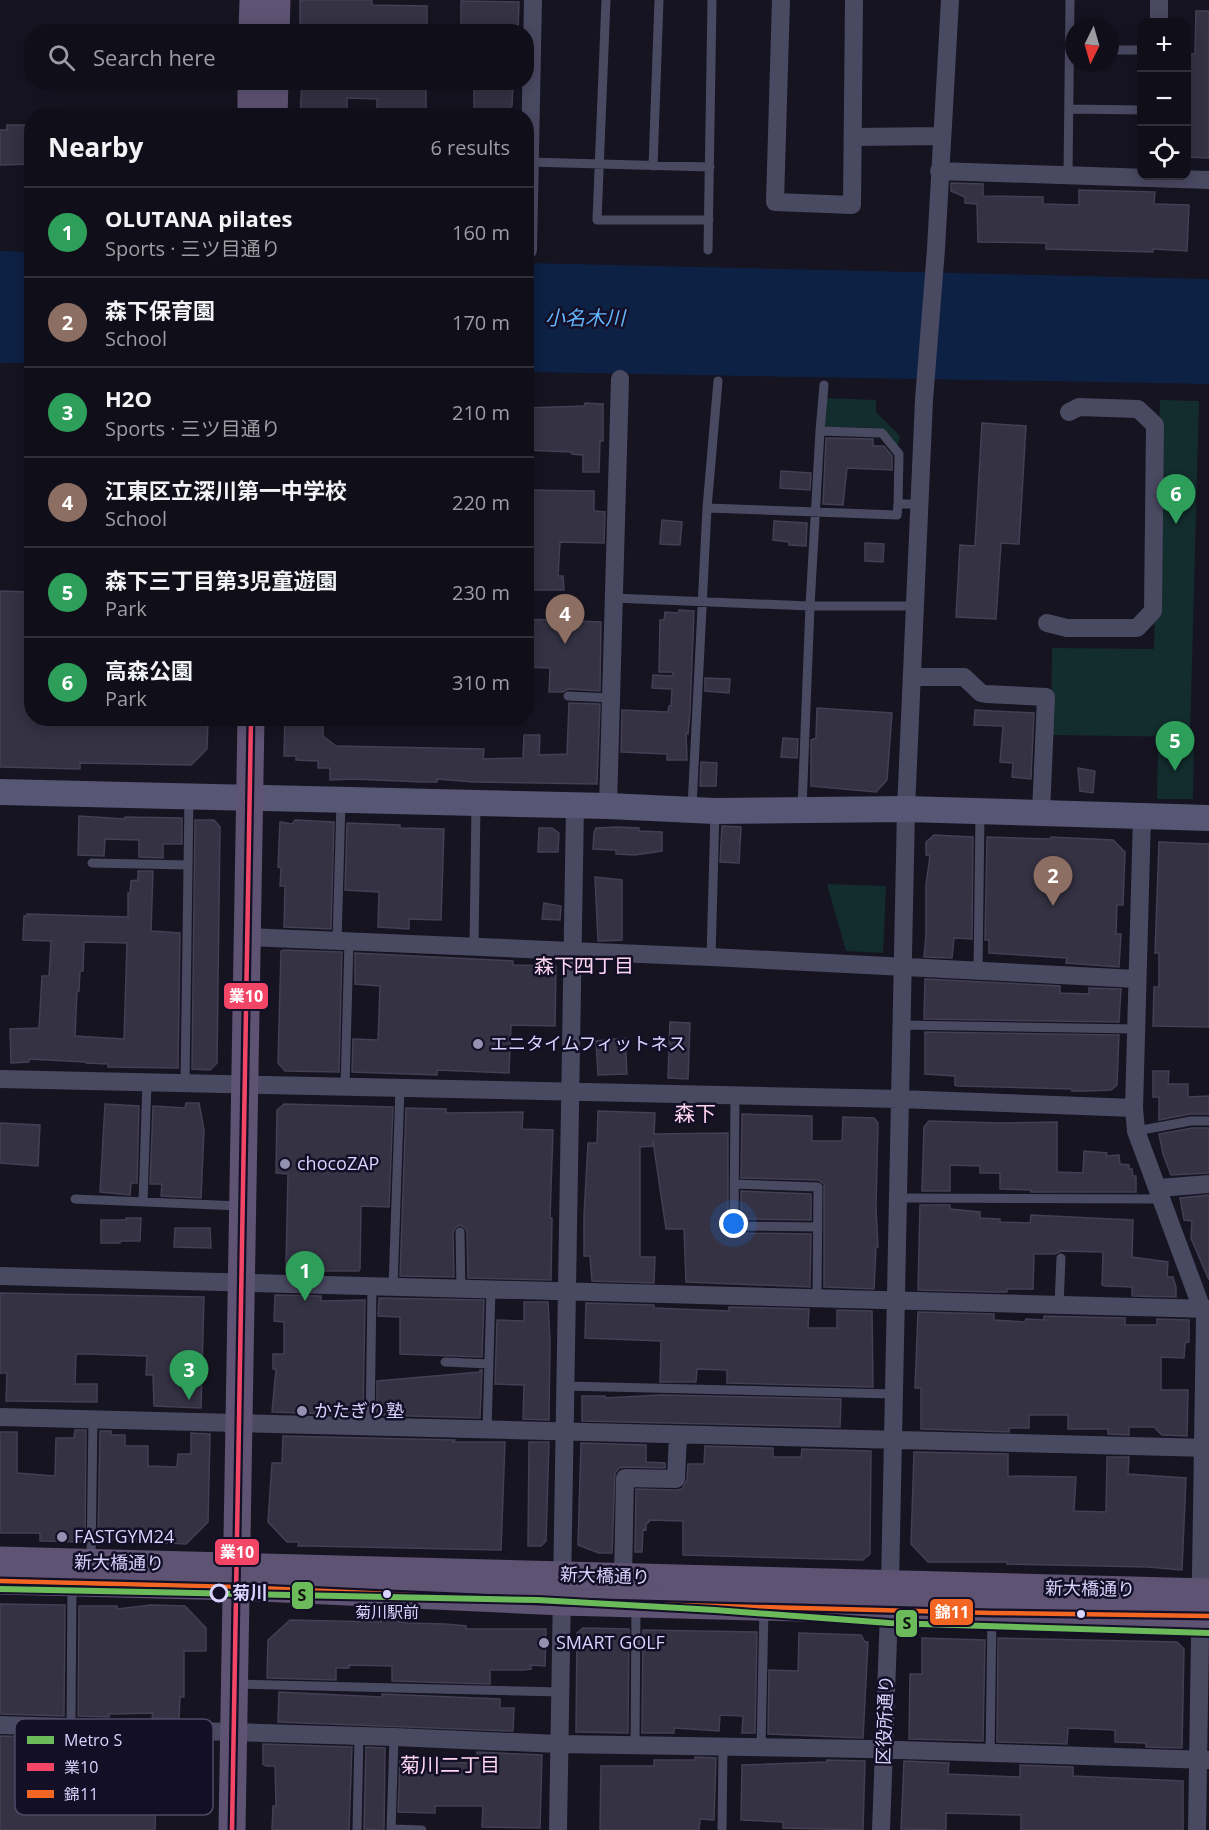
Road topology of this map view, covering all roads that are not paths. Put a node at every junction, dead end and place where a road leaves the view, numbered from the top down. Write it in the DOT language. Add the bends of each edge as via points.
graph roads {
  1 [pos="253,0"];
  2 [pos="277,0"];
  3 [pos="533,0"];
  4 [pos="606,0"];
  5 [pos="658,0"];
  6 [pos="712,0"];
  7 [pos="781,0"];
  8 [pos="854,0"];
  9 [pos="950,0"];
  10 [pos="1070,0"];
  11 [pos="1159,0"];
  12 [pos="1071,18"];
  13 [pos="1159,18"];
  14 [pos="252,24"];
  15 [pos="276,24"];
  16 [pos="532,24"];
  17 [pos="1119,50"];
  18 [pos="1137,50"];
  19 [pos="1071,72"];
  20 [pos="251,90"];
  21 [pos="275,90"];
  22 [pos="529,90"];
  23 [pos="251,108"];
  24 [pos="274,108"];
  25 [pos="529,108"];
  26 [pos="1069,109"];
  27 [pos="1137,110"];
  28 [pos="941,136"];
  29 [pos="853,137"];
  30 [pos="534,162"];
  31 [pos="600,164"];
  32 [pos="653,166"];
  33 [pos="710,167"];
  34 [pos="939,171"];
  35 [pos="1068,175"];
  36 [pos="1137,177"];
  37 [pos="1191,179"];
  38 [pos="1209,180"];
  39 [pos="709,220"];
  40 [pos="708,250"];
  41 [pos="620,379"];
  42 [pos="718,381"];
  43 [pos="824,385"];
  44 [pos="820,431"];
  45 [pos="897,504"];
  46 [pos="921,504"];
  47 [pos="707,508"];
  48 [pos="815,512"];
  49 [pos="613,598"];
  50 [pos="702,602"];
  51 [pos="810,606"];
  52 [pos="915,606"];
  53 [pos="1047,623"];
  54 [pos="913,677"];
  55 [pos="568,696"];
  56 [pos="611,698"];
  57 [pos="251,726"];
  58 [pos="0,792"];
  59 [pos="189,797"];
  60 [pos="250,799"];
  61 [pos="341,801"];
  62 [pos="476,802"];
  63 [pos="575,806"];
  64 [pos="608,806"];
  65 [pos="802,809"];
  66 [pos="906,809"];
  67 [pos="704,810"];
  68 [pos="980,811"];
  69 [pos="1041,813"];
  70 [pos="1142,816"];
  71 [pos="1209,818"];
  72 [pos="92,863"];
  73 [pos="188,865"];
  74 [pos="248,937"];
  75 [pos="343,941"];
  76 [pos="474,946"];
  77 [pos="572,951"];
  78 [pos="711,957"];
  79 [pos="903,968"];
  80 [pos="978,972"];
  81 [pos="1137,979"];
  82 [pos="901,1025"];
  83 [pos="1136,1029"];
  84 [pos="0,1079"];
  85 [pos="147,1082"];
  86 [pos="185,1083"];
  87 [pos="245,1084"];
  88 [pos="345,1087"];
  89 [pos="400,1088"];
  90 [pos="572,1092"];
  91 [pos="735,1096"];
  92 [pos="900,1099"];
  93 [pos="1134,1108"];
  94 [pos="1209,1121"];
  95 [pos="1136,1131"];
  96 [pos="734,1184"];
  97 [pos="1209,1184"];
  98 [pos="1160,1194"];
  99 [pos="899,1198"];
  100 [pos="75,1199"];
  101 [pos="143,1202"];
  102 [pos="243,1206"];
  103 [pos="818,1227"];
  104 [pos="460,1232"];
  105 [pos="1061,1257"];
  106 [pos="0,1276"];
  107 [pos="241,1283"];
  108 [pos="372,1286"];
  109 [pos="393,1287"];
  110 [pos="461,1288"];
  111 [pos="491,1289"];
  112 [pos="567,1291"];
  113 [pos="817,1298"];
  114 [pos="895,1300"];
  115 [pos="1059,1305"];
  116 [pos="1205,1309"];
  117 [pos="445,1362"];
  118 [pos="489,1364"];
  119 [pos="565,1386"];
  120 [pos="894,1394"];
  121 [pos="0,1417"];
  122 [pos="93,1419"];
  123 [pos="239,1423"];
  124 [pos="370,1427"];
  125 [pos="486,1430"];
  126 [pos="565,1432"];
  127 [pos="678,1435"];
  128 [pos="893,1440"];
  129 [pos="1206,1448"];
  130 [pos="0,1560"];
  131 [pos="91,1563"];
  132 [pos="562,1575"];
  133 [pos="236,1577"];
  134 [pos="623,1577"];
  135 [pos="0,1581"];
  136 [pos="72,1583"];
  137 [pos="890,1597"];
  138 [pos="562,1602"];
  139 [pos="637,1604"];
  140 [pos="1205,1604"];
  141 [pos="764,1607"];
  142 [pos="992,1613"];
  143 [pos="235,1684"];
  144 [pos="560,1692"];
  145 [pos="71,1719"];
  146 [pos="0,1725"];
  147 [pos="15,1725"];
  148 [pos="213,1732"];
  149 [pos="234,1733"];
  150 [pos="359,1736"];
  151 [pos="394,1737"];
  152 [pos="559,1744"];
  153 [pos="635,1745"];
  154 [pos="723,1747"];
  155 [pos="761,1748"];
  156 [pos="884,1750"];
  157 [pos="990,1754"];
  158 [pos="1204,1760"];
  159 [pos="392,1829"];
  160 [pos="232,1830"];
  161 [pos="357,1830"];
  162 [pos="422,1830"];
  163 [pos="558,1830"];
  164 [pos="722,1830"];
  165 [pos="881,1830"];
  166 [pos="1197,1830"];
  1 -- 14 [label="main road"];
  2 -- 15 [label="main road"];
  3 -- 16 [label="street"];
  4 -- 31 [label="lane"];
  5 -- 32 [label="lane"];
  6 -- 33 [label="lane"];
  7 -- 29 [label="street" via="775,202 852,205"];
  8 -- 29 [label="street"];
  9 -- 28 [label="street, 区役所通り"];
  10 -- 12 [label="lane"];
  11 -- 13 [label="street"];
  17 -- 18 [label="lane"];
  19 -- 26 [label="lane"];
  20 -- 23 [label="main road"];
  21 -- 24 [label="main road"];
  22 -- 25 [label="street"];
  26 -- 27 [label="lane"];
  26 -- 35 [label="lane"];
  28 -- 29 [label="street"];
  28 -- 34 [label="street, 区役所通り"];
  30 -- 31 [label="lane"];
  31 -- 32 [label="lane"];
  31 -- 39 [label="lane" via="597,220"];
  32 -- 33 [label="lane"];
  33 -- 39 [label="lane"];
  34 -- 35 [label="street"];
  34 -- 46 [label="street, 区役所通り"];
  35 -- 36 [label="street"];
  37 -- 38 [label="street"];
  39 -- 40 [label="lane"];
  41 -- 49 [label="street"];
  42 -- 47 [label="lane"];
  43 -- 44 [label="lane"];
  44 -- 45 [label="lane" via="882,433 899,454"];
  44 -- 48 [label="lane"];
  45 -- 46 [label="lane"];
  45 -- 48 [label="lane" via="897,515"];
  46 -- 52 [label="street, 区役所通り"];
  47 -- 48 [label="lane"];
  47 -- 50 [label="lane"];
  48 -- 51 [label="lane"];
  49 -- 50 [label="lane"];
  49 -- 56 [label="street"];
  50 -- 51 [label="lane"];
  50 -- 67 [label="lane"];
  51 -- 52 [label="lane"];
  51 -- 65 [label="lane"];
  52 -- 54 [label="street, 区役所通り"];
  53 -- 53 [label="street" via="1067,628 1137,628 1153,611 1155,425 1138,409 1079,407 1069,412 1079,416 1134,417 1148,430 1145,609 1132,621 1067,619"];
  54 -- 66 [label="street, 区役所通り"];
  54 -- 69 [label="street" via="964,677 981,693 1046,697"];
  55 -- 56 [label="lane"];
  56 -- 64 [label="street"];
  57 -- 60 [label="main road"];
  58 -- 59 [label="street"];
  59 -- 60 [label="street"];
  59 -- 73 [label="lane"];
  60 -- 61 [label="street"];
  60 -- 74 [label="main road"];
  61 -- 62 [label="street"];
  61 -- 75 [label="lane"];
  62 -- 63 [label="street"];
  62 -- 76 [label="lane"];
  63 -- 64 [label="street"];
  63 -- 77 [label="street"];
  64 -- 67 [label="street"];
  65 -- 66 [label="street"];
  65 -- 67 [label="street"];
  66 -- 68 [label="street"];
  66 -- 79 [label="street, 区役所通り"];
  67 -- 78 [label="lane"];
  68 -- 69 [label="street"];
  68 -- 80 [label="lane"];
  69 -- 70 [label="street"];
  70 -- 71 [label="street"];
  70 -- 81 [label="street"];
  72 -- 73 [label="lane"];
  73 -- 86 [label="lane"];
  74 -- 75 [label="street"];
  74 -- 87 [label="main road"];
  75 -- 76 [label="street"];
  75 -- 88 [label="lane"];
  76 -- 77 [label="street"];
  77 -- 78 [label="street"];
  77 -- 90 [label="street"];
  78 -- 79 [label="street"];
  79 -- 80 [label="street"];
  79 -- 82 [label="street, 区役所通り"];
  80 -- 81 [label="street"];
  81 -- 83 [label="street"];
  82 -- 83 [label="lane"];
  82 -- 92 [label="street, 区役所通り"];
  83 -- 93 [label="street"];
  84 -- 85 [label="street"];
  85 -- 86 [label="street"];
  85 -- 101 [label="lane"];
  86 -- 87 [label="street"];
  87 -- 88 [label="street"];
  87 -- 102 [label="main road"];
  88 -- 89 [label="street"];
  89 -- 90 [label="street"];
  89 -- 109 [label="lane"];
  90 -- 91 [label="street"];
  90 -- 112 [label="street"];
  91 -- 92 [label="street"];
  91 -- 96 [label="lane"];
  92 -- 93 [label="street"];
  92 -- 99 [label="street, 区役所通り"];
  93 -- 95 [label="street"];
  94 -- 95 [label="lane"];
  95 -- 98 [label="street"];
  96 -- 103 [label="lane" via="818,1187"];
  96 -- 103 [label="lane" via="734,1226"];
  97 -- 98 [label="street"];
  98 -- 99 [label="lane"];
  98 -- 116 [label="street"];
  99 -- 114 [label="street, 区役所通り"];
  100 -- 101 [label="lane"];
  101 -- 102 [label="lane"];
  102 -- 107 [label="main road"];
  103 -- 113 [label="lane"];
  104 -- 110 [label="lane"];
  105 -- 115 [label="lane"];
  106 -- 107 [label="street"];
  107 -- 108 [label="street"];
  107 -- 123 [label="main road"];
  108 -- 109 [label="street"];
  108 -- 124 [label="lane"];
  109 -- 110 [label="street"];
  110 -- 111 [label="street"];
  111 -- 112 [label="street"];
  111 -- 118 [label="lane"];
  112 -- 113 [label="street"];
  112 -- 119 [label="street"];
  113 -- 114 [label="street"];
  114 -- 115 [label="street"];
  114 -- 120 [label="street, 区役所通り"];
  115 -- 116 [label="street"];
  116 -- 129 [label="street"];
  117 -- 118 [label="lane"];
  118 -- 125 [label="lane"];
  119 -- 120 [label="lane"];
  119 -- 126 [label="street"];
  120 -- 128 [label="street, 区役所通り"];
  121 -- 122 [label="street"];
  122 -- 123 [label="street"];
  122 -- 131 [label="lane"];
  123 -- 124 [label="street"];
  123 -- 133 [label="main road"];
  124 -- 125 [label="street"];
  125 -- 126 [label="street"];
  126 -- 127 [label="street"];
  126 -- 132 [label="street"];
  127 -- 128 [label="street"];
  127 -- 134 [label="street" via="676,1479 625,1478"];
  128 -- 129 [label="street"];
  128 -- 137 [label="street, 区役所通り"];
  129 -- 140 [label="street"];
  130 -- 131 [label="main road, 新大橋通り"];
  131 -- 133 [label="main road, 新大橋通り"];
  132 -- 133 [label="main road, 新大橋通り"];
  132 -- 134 [label="main road, 新大橋通り"];
  132 -- 138 [label="street"];
  133 -- 136 [label="main road, 新大橋通り"];
  133 -- 138 [label="main road, 新大橋通り"];
  133 -- 143 [label="main road"];
  134 -- 137 [label="main road, 新大橋通り"];
  135 -- 136 [label="main road, 新大橋通り"];
  136 -- 145 [label="lane"];
  137 -- 140 [label="main road, 新大橋通り"];
  137 -- 141 [label="main road, 新大橋通り"];
  137 -- 142 [label="main road, 新大橋通り"];
  137 -- 156 [label="street, 区役所通り"];
  138 -- 139 [label="main road, 新大橋通り"];
  138 -- 144 [label="street"];
  139 -- 141 [label="main road, 新大橋通り"];
  139 -- 153 [label="lane"];
  140 -- 142 [label="main road, 新大橋通り"];
  140 -- 158 [label="street"];
  141 -- 155 [label="lane"];
  142 -- 157 [label="lane"];
  143 -- 144 [label="lane"];
  143 -- 149 [label="main road"];
  144 -- 152 [label="street"];
  146 -- 147 [label="street"];
  148 -- 149 [label="street"];
  149 -- 150 [label="street"];
  149 -- 160 [label="main road"];
  150 -- 151 [label="street"];
  150 -- 161 [label="lane"];
  151 -- 152 [label="street"];
  151 -- 159 [label="lane"];
  152 -- 153 [label="street"];
  152 -- 163 [label="street"];
  153 -- 154 [label="street"];
  154 -- 155 [label="street"];
  154 -- 164 [label="lane"];
  155 -- 156 [label="street"];
  156 -- 157 [label="street"];
  156 -- 165 [label="street, 区役所通り"];
  157 -- 158 [label="street"];
  158 -- 166 [label="street"];
  159 -- 162 [label="lane"];
}
